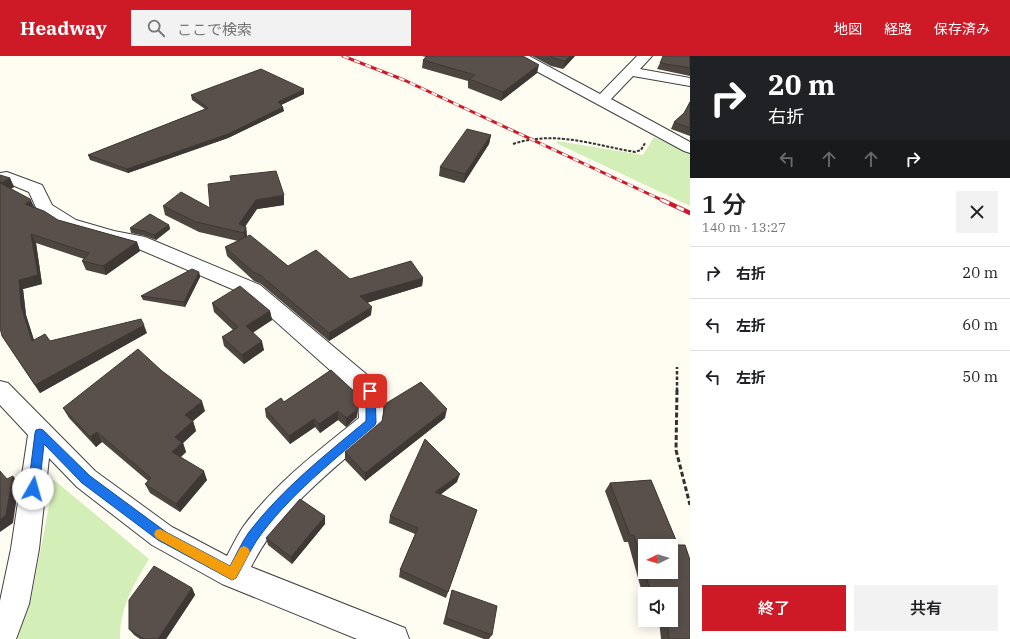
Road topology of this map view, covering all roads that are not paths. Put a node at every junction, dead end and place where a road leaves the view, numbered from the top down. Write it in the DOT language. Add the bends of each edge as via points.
graph roads {
  1 [pos="518,56"];
  2 [pos="645,56"];
  3 [pos="630,72"];
  4 [pos="690,82"];
  5 [pos="602,100"];
  6 [pos="690,148"];
  7 [pos="0,178"];
  8 [pos="0,390"];
  9 [pos="40,433"];
  10 [pos="232,574"];
  11 [pos="1,639"];
  12 [pos="394,639"];
  1 -- 5 [label="street"];
  2 -- 3 [label="street"];
  3 -- 4 [label="street"];
  3 -- 5 [label="street"];
  5 -- 6 [label="street"];
  7 -- 10 [label="street" via="7,178 36,189 44,208 69,224 138,241 253,290 370,391 371,422 318,467 274,510 252,537"];
  8 -- 9 [label="street"];
  9 -- 10 [label="street" via="86,479 162,536"];
  9 -- 11 [label="street" via="25,549 14,604"];
  10 -- 12 [label="street"];
}
